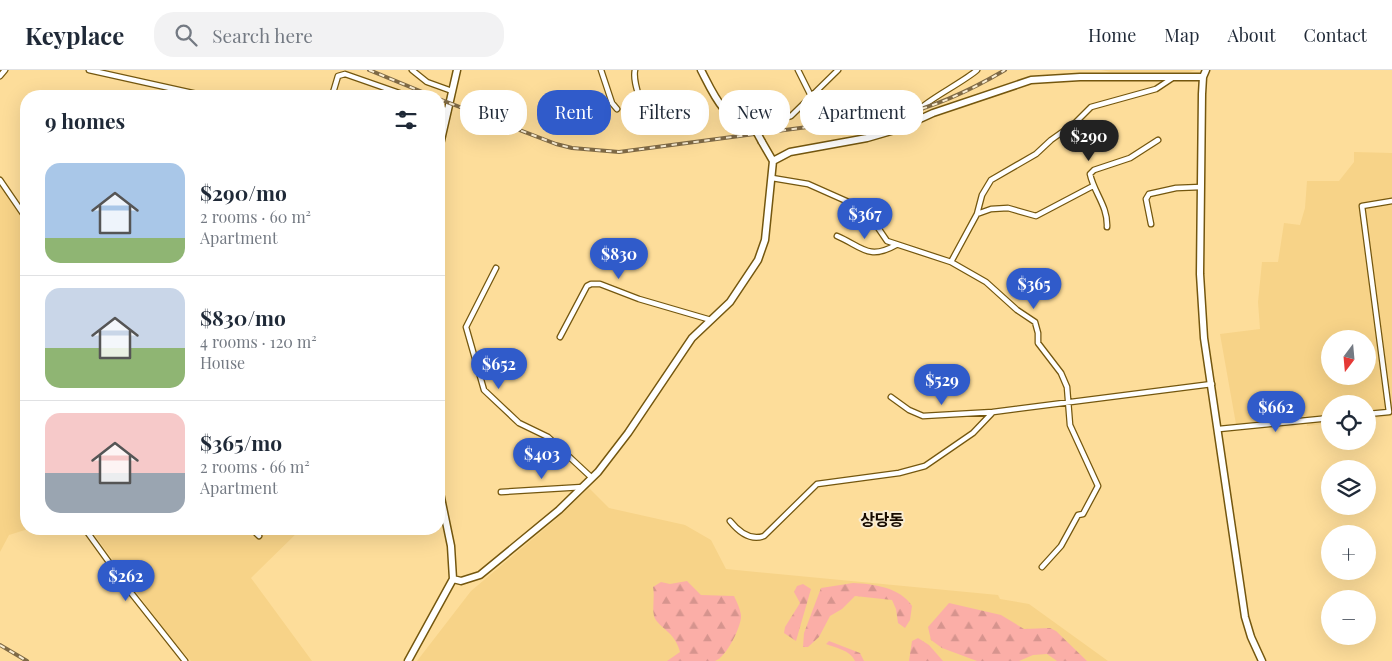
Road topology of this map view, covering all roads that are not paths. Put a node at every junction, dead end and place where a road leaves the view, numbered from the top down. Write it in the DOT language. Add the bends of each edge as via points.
graph roads {
  1 [pos="5,70"];
  2 [pos="89,70"];
  3 [pos="412,70"];
  4 [pos="457,70"];
  5 [pos="602,70"];
  6 [pos="635,70"];
  7 [pos="701,70"];
  8 [pos="798,70"];
  9 [pos="838,70"];
  10 [pos="977,70"];
  11 [pos="1206,70"];
  12 [pos="0,76"];
  13 [pos="1203,77"];
  14 [pos="1171,79"];
  15 [pos="171,90"];
  16 [pos="334,90"];
  17 [pos="391,90"];
  18 [pos="637,90"];
  19 [pos="808,90"];
  20 [pos="819,90"];
  21 [pos="452,91"];
  22 [pos="719,103"];
  23 [pos="923,105"];
  24 [pos="800,108"];
  25 [pos="617,109"];
  26 [pos="445,110"];
  27 [pos="448,111"];
  28 [pos="790,116"];
  29 [pos="923,117"];
  30 [pos="445,124"];
  31 [pos="759,135"];
  32 [pos="875,135"];
  33 [pos="1158,140"];
  34 [pos="774,161"];
  35 [pos="772,178"];
  36 [pos="0,180"];
  37 [pos="1093,186"];
  38 [pos="1201,187"];
  39 [pos="1392,201"];
  40 [pos="20,209"];
  41 [pos="977,214"];
  42 [pos="1151,224"];
  43 [pos="1106,228"];
  44 [pos="837,236"];
  45 [pos="896,245"];
  46 [pos="951,262"];
  47 [pos="496,268"];
  48 [pos="713,320"];
  49 [pos="560,337"];
  50 [pos="1212,384"];
  51 [pos="891,397"];
  52 [pos="1068,401"];
  53 [pos="993,412"];
  54 [pos="1376,413"];
  55 [pos="1321,419"];
  56 [pos="1219,429"];
  57 [pos="592,478"];
  58 [pos="583,487"];
  59 [pos="501,492"];
  60 [pos="445,517"];
  61 [pos="730,521"];
  62 [pos="89,535"];
  63 [pos="1042,567"];
  64 [pos="453,579"];
  65 [pos="185,661"];
  66 [pos="408,661"];
  67 [pos="1262,661"];
  1 -- 12 [label="street"];
  2 -- 15 [label="street"];
  3 -- 21 [label="street" via="427,82"];
  4 -- 21 [label="street"];
  5 -- 25 [label="street" via="612,103"];
  6 -- 18 [label="street"];
  7 -- 22 [label="street"];
  8 -- 19 [label="street"];
  9 -- 20 [label="street"];
  10 -- 23 [label="street"];
  11 -- 13 [label="street"];
  13 -- 14 [label="street"];
  13 -- 38 [label="street"];
  14 -- 29 [label="street" via="1080,77 1031,80"];
  14 -- 41 [label="street" via="1156,89 1084,111 1075,123 1036,154 991,180 982,195"];
  16 -- 17 [label="street" via="338,76 345,74"];
  21 -- 27 [label="street"];
  24 -- 28 [label="street"];
  26 -- 27 [label="street"];
  27 -- 30 [label="street"];
  31 -- 34 [label="street, bridge"];
  32 -- 34 [label="street" via="790,152"];
  33 -- 37 [label="street" via="1130,158 1094,170 1090,174"];
  34 -- 35 [label="street"];
  35 -- 45 [label="street" via="808,184 862,208 887,241"];
  35 -- 48 [label="street" via="769,220 758,260 730,302"];
  36 -- 40 [label="street"];
  37 -- 41 [label="street" via="1036,216 1008,208"];
  37 -- 43 [label="street" via="1103,201"];
  38 -- 42 [label="street" via="1149,194 1146,199"];
  38 -- 50 [label="street" via="1202,308"];
  39 -- 54 [label="street" via="1362,206 1389,412"];
  41 -- 46 [label="street"];
  44 -- 45 [label="street" via="872,253"];
  45 -- 46 [label="street"];
  46 -- 52 [label="street" via="986,282 1035,322 1038,343 1061,373"];
  47 -- 57 [label="street" via="466,327 484,390 519,422 548,437"];
  48 -- 49 [label="street" via="600,284 591,284"];
  48 -- 57 [label="street" via="692,338 628,434"];
  50 -- 52 [label="street"];
  50 -- 56 [label="street"];
  51 -- 53 [label="street" via="923,416"];
  52 -- 53 [label="street"];
  52 -- 63 [label="street" via="1070,425 1094,475 1097,491 1057,551"];
  53 -- 61 [label="street" via="973,433 925,466 817,484 764,536 748,536"];
  55 -- 56 [label="street"];
  56 -- 67 [label="street" via="1245,617"];
  57 -- 58 [label="street"];
  58 -- 59 [label="street"];
  58 -- 64 [label="street" via="553,516 480,575 461,581"];
  60 -- 64 [label="street"];
  62 -- 65 [label="street"];
  64 -- 66 [label="street"];
}
